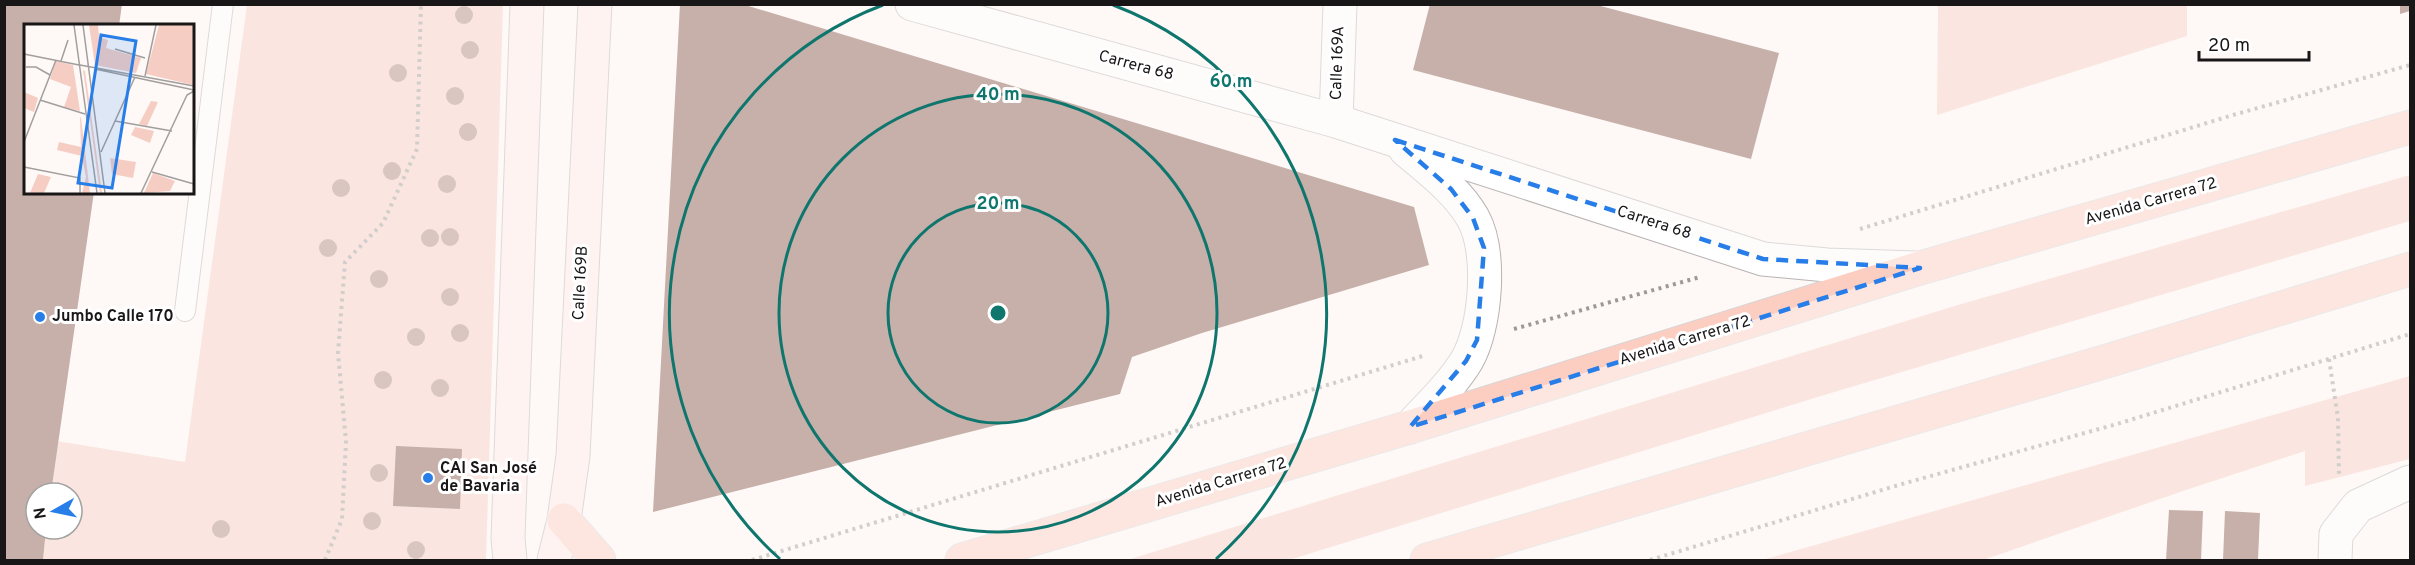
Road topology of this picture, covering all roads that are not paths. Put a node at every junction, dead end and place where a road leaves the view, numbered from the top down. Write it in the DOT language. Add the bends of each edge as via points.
graph roads {
  1 [pos="223,4"];
  2 [pos="527,4"];
  3 [pos="594,4"];
  4 [pos="912,4"];
  5 [pos="1340,4"];
  6 [pos="1336,121"];
  7 [pos="2410,127"];
  8 [pos="1395,140"];
  9 [pos="1920,268"];
  10 [pos="2410,269"];
  11 [pos="185,311"];
  12 [pos="1410,427"];
  13 [pos="2410,482"];
  14 [pos="564,520"];
  15 [pos="2336,548"];
  16 [pos="510,561"];
  17 [pos="554,561"];
  18 [pos="599,561"];
  19 [pos="962,561"];
  20 [pos="1427,561"];
  1 -- 11 [label="lane"];
  2 -- 16 [label="main road"];
  3 -- 14 [label="main road, Calle 169B" via="573,456"];
  4 -- 6 [label="street, Carrera 68"];
  5 -- 6 [label="street, Calle 169A"];
  6 -- 8 [label="street, Carrera 68"];
  7 -- 9 [label="highway, Avenida Carrera 72"];
  8 -- 9 [label="street, Carrera 68" via="1763,259"];
  8 -- 12 [label="street, Carrera 68" via="1451,189 1473,218 1484,248 1485,281 1477,340 1442,393"];
  9 -- 12 [label="highway, Avenida Carrera 72"];
  10 -- 20 [label="highway"];
  12 -- 19 [label="highway, Avenida Carrera 72"];
  13 -- 15 [label="street" via="2358,506"];
  14 -- 17 [label="main road, Calle 169B"];
  14 -- 18 [label="highway"];
}
